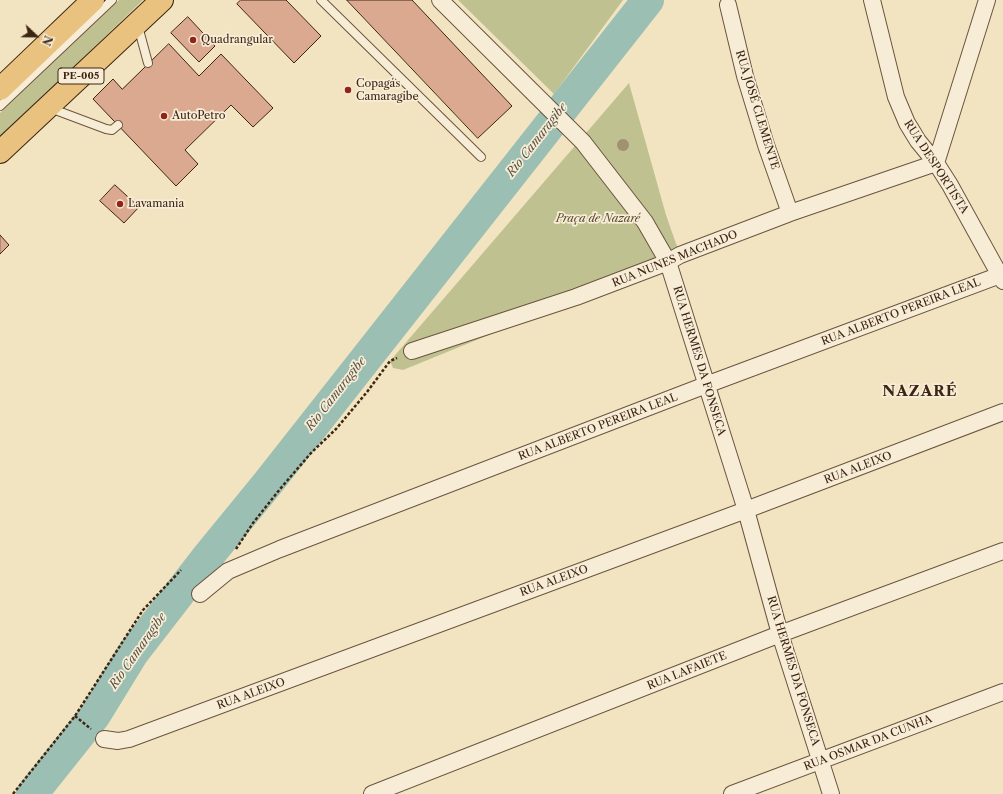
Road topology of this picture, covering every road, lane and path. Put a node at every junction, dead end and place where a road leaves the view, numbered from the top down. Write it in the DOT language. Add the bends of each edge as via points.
graph roads {
  1 [pos="93,0"];
  2 [pos="112,0"];
  3 [pos="162,0"];
  4 [pos="321,0"];
  5 [pos="440,0"];
  6 [pos="872,0"];
  7 [pos="987,0"];
  8 [pos="728,5"];
  9 [pos="137,24"];
  10 [pos="97,50"];
  11 [pos="148,63"];
  12 [pos="0,89"];
  13 [pos="0,106"];
  14 [pos="48,107"];
  15 [pos="118,125"];
  16 [pos="0,144"];
  17 [pos="0,152"];
  18 [pos="481,157"];
  19 [pos="936,162"];
  20 [pos="790,213"];
  21 [pos="668,262"];
  22 [pos="1002,277"];
  23 [pos="412,351"];
  24 [pos="706,385"];
  25 [pos="1003,412"];
  26 [pos="746,510"];
  27 [pos="1003,551"];
  28 [pos="181,570"];
  29 [pos="228,571"];
  30 [pos="200,594"];
  31 [pos="780,634"];
  32 [pos="1003,692"];
  33 [pos="75,716"];
  34 [pos="104,739"];
  35 [pos="821,761"];
  36 [pos="13,794"];
  37 [pos="372,794"];
  38 [pos="732,794"];
  39 [pos="831,794"];
  1 -- 12 [label="main road"];
  2 -- 13 [label="lane"];
  3 -- 9 [label="main road, PE-005"];
  4 -- 18 [label="lane"];
  5 -- 21 [label="street, RUA HERMES DA FONSECA" via="583,142 645,222"];
  6 -- 19 [label="street, RUA DESPORTISTA" via="896,97 918,141"];
  7 -- 19 [label="street"];
  8 -- 20 [label="street, RUA JOSÉ CLEMENTE" via="745,76"];
  9 -- 11 [label="lane"];
  9 -- 14 [label="main road, PE-005"];
  10 -- 16 [label="lane"];
  14 -- 15 [label="lane" via="106,129 112,130"];
  14 -- 17 [label="main road, PE-005"];
  19 -- 20 [label="street, RUA NUNES MACHADO"];
  19 -- 22 [label="street, RUA DESPORTISTA"];
  20 -- 21 [label="street, RUA NUNES MACHADO" via="680,255"];
  21 -- 23 [label="street, RUA NUNES MACHADO" via="576,297"];
  21 -- 24 [label="street, RUA HERMES DA FONSECA"];
  22 -- 24 [label="street, RUA ALBERTO PEREIRA LEAL"];
  23 -- 29 [label="path" via="390,361 336,429 280,489 238,545"];
  24 -- 26 [label="street, RUA HERMES DA FONSECA"];
  24 -- 29 [label="street, RUA ALBERTO PEREIRA LEAL"];
  25 -- 26 [label="street, RUA ALEIXO"];
  26 -- 31 [label="street, RUA HERMES DA FONSECA"];
  26 -- 34 [label="street, RUA ALEIXO" via="129,739"];
  27 -- 31 [label="street, RUA LAFAIETE"];
  28 -- 33 [label="path" via="143,610"];
  29 -- 30 [label="street, RUA ALBERTO PEREIRA LEAL"];
  31 -- 35 [label="street, RUA HERMES DA FONSECA"];
  31 -- 37 [label="street, RUA LAFAIETE"];
  32 -- 35 [label="street, RUA OSMAR DA CUNHA"];
  33 -- 34 [label="path"];
  33 -- 36 [label="path"];
  35 -- 38 [label="street, RUA OSMAR DA CUNHA"];
  35 -- 39 [label="street, RUA HERMES DA FONSECA"];
}
